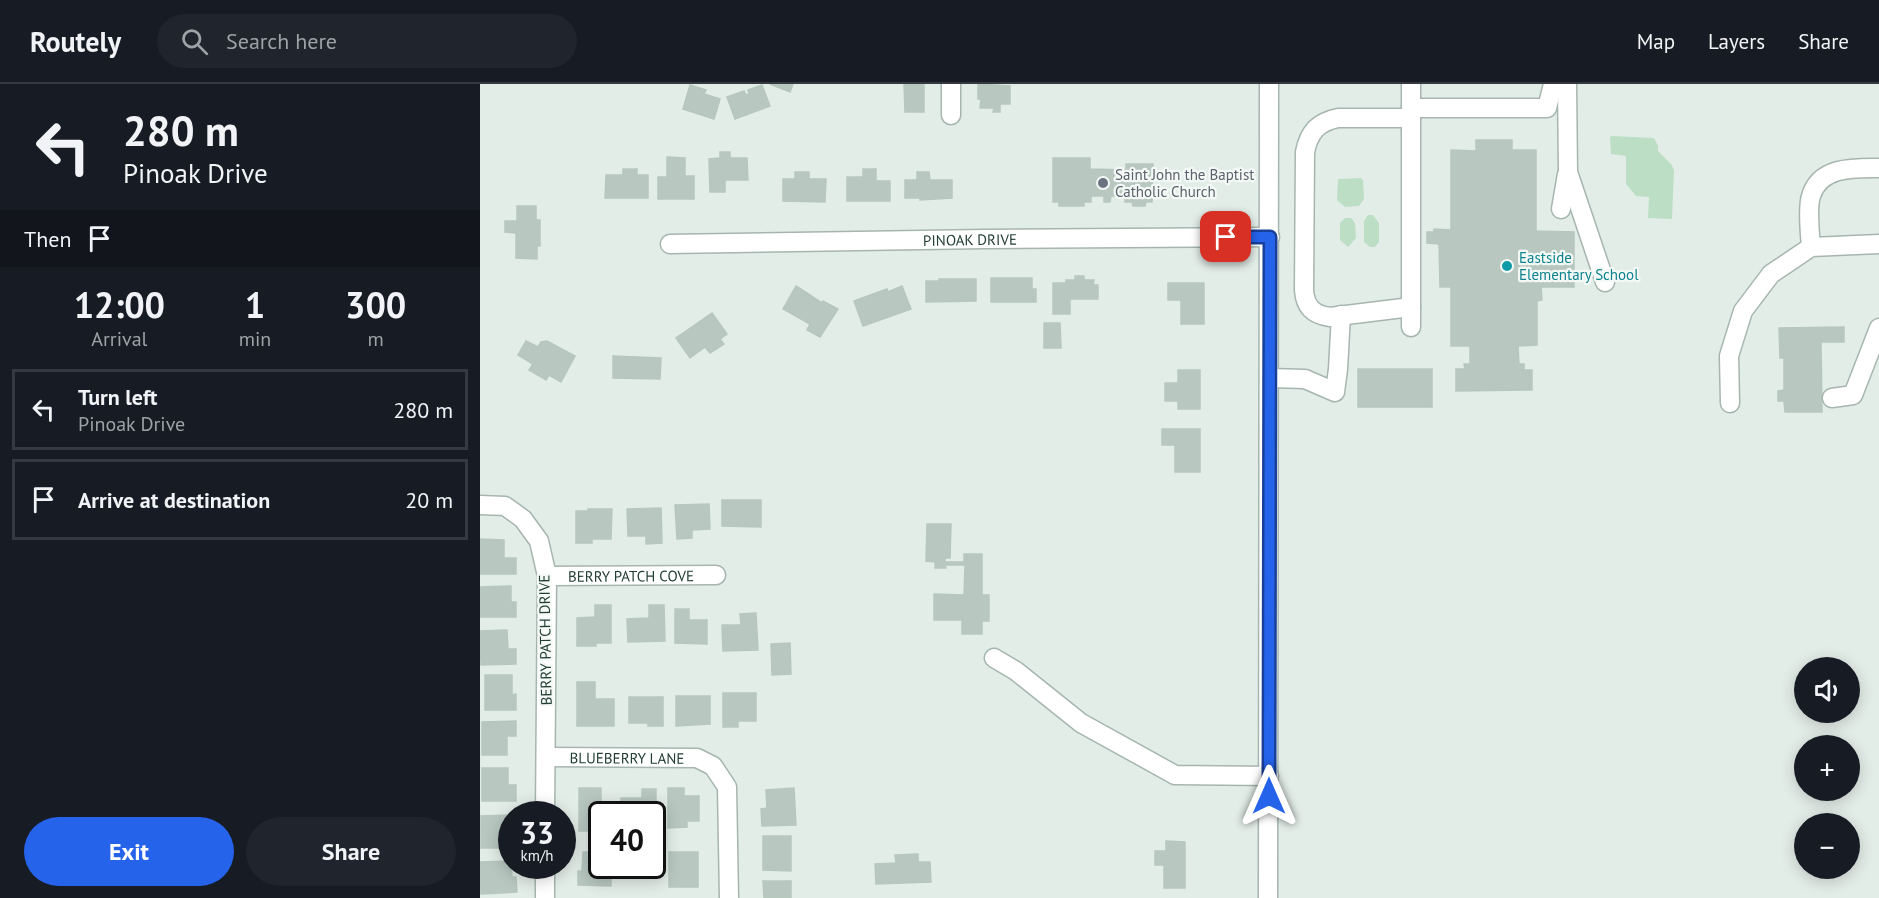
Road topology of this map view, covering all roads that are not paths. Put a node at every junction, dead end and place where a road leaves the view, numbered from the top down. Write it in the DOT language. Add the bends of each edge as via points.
graph roads {
  1 [pos="951,84"];
  2 [pos="1269,84"];
  3 [pos="1411,84"];
  4 [pos="1553,84"];
  5 [pos="1567,84"];
  6 [pos="1411,113"];
  7 [pos="951,115"];
  8 [pos="1879,168"];
  9 [pos="1568,172"];
  10 [pos="1561,209"];
  11 [pos="1270,237"];
  12 [pos="670,244"];
  13 [pos="1879,244"];
  14 [pos="1810,247"];
  15 [pos="1605,282"];
  16 [pos="1411,307"];
  17 [pos="1341,315"];
  18 [pos="1411,327"];
  19 [pos="1879,328"];
  20 [pos="1270,378"];
  21 [pos="1860,378"];
  22 [pos="1879,378"];
  23 [pos="1832,398"];
  24 [pos="1730,403"];
  25 [pos="480,505"];
  26 [pos="716,575"];
  27 [pos="547,576"];
  28 [pos="994,658"];
  29 [pos="546,757"];
  30 [pos="1269,776"];
  31 [pos="545,801"];
  32 [pos="545,879"];
  33 [pos="545,898"];
  34 [pos="729,898"];
  35 [pos="1268,898"];
  1 -- 7 [label="street"];
  2 -- 11 [label="street"];
  3 -- 6 [label="street"];
  4 -- 6 [label="street" via="1546,108"];
  5 -- 9 [label="street"];
  6 -- 16 [label="street"];
  6 -- 17 [label="street" via="1328,120 1312,132 1307,142 1305,298 1314,312 1322,316"];
  8 -- 14 [label="street" via="1837,171 1816,186 1810,197"];
  9 -- 10 [label="street"];
  9 -- 15 [label="street"];
  11 -- 12 [label="street, PINOAK DRIVE"];
  11 -- 20 [label="street"];
  13 -- 14 [label="street"];
  14 -- 24 [label="street" via="1771,274 1743,311 1729,356"];
  16 -- 17 [label="street"];
  16 -- 18 [label="street"];
  17 -- 20 [label="street" via="1335,392 1305,379"];
  19 -- 21 [label="street"];
  20 -- 30 [label="street"];
  21 -- 22 [label="street"];
  21 -- 23 [label="street" via="1853,395"];
  25 -- 27 [label="street, BERRY PATCH DRIVE" via="505,506 523,519 539,541"];
  26 -- 27 [label="street, BERRY PATCH COVE"];
  27 -- 29 [label="street, BERRY PATCH DRIVE"];
  28 -- 30 [label="street" via="1081,723 1175,775"];
  29 -- 31 [label="street, BERRY PATCH DRIVE"];
  29 -- 34 [label="street, BLUEBERRY LANE" via="697,758 713,766 727,787"];
  30 -- 35 [label="street"];
  32 -- 33 [label="street"];
}
